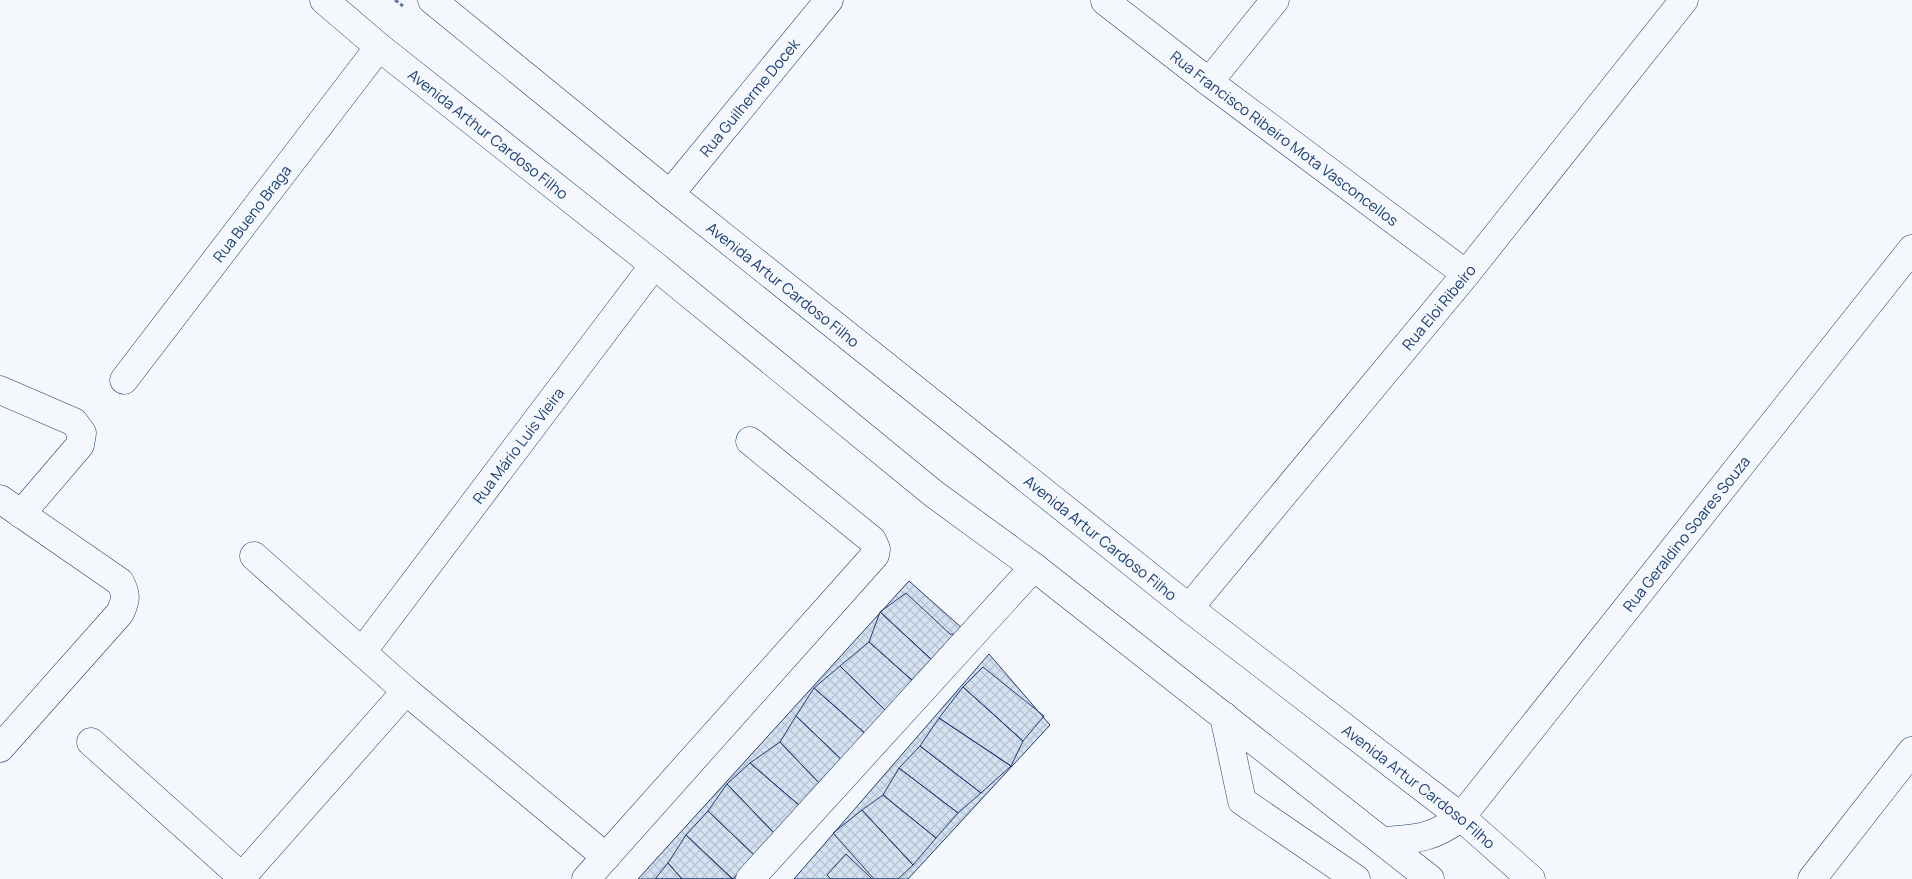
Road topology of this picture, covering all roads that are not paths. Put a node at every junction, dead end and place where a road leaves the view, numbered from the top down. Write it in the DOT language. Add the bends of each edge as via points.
graph roads {
  1 [pos="324,0"];
  2 [pos="432,0"];
  3 [pos="829,0"];
  4 [pos="1275,0"];
  5 [pos="1684,0"];
  6 [pos="1105,1"];
  7 [pos="379,47"];
  8 [pos="1209,82"];
  9 [pos="670,194"];
  10 [pos="1912,249"];
  11 [pos="654,265"];
  12 [pos="1466,274"];
  13 [pos="124,380"];
  14 [pos="0,390"];
  15 [pos="750,440"];
  16 [pos="10,506"];
  17 [pos="254,556"];
  18 [pos="1034,567"];
  19 [pos="1189,608"];
  20 [pos="362,652"];
  21 [pos="406,691"];
  22 [pos="1224,716"];
  23 [pos="91,742"];
  24 [pos="0,748"];
  25 [pos="1912,751"];
  26 [pos="1461,817"];
  27 [pos="1384,842"];
  28 [pos="606,857"];
  29 [pos="241,878"];
  30 [pos="586,879"];
  31 [pos="750,879"];
  32 [pos="1356,879"];
  33 [pos="1430,879"];
  34 [pos="1531,879"];
  35 [pos="1812,879"];
  1 -- 7 [label="street, Avenida Arthur Cardoso Filho"];
  2 -- 9 [label="street"];
  3 -- 9 [label="street, Rua Guilherme Docek"];
  4 -- 8 [label="street"];
  5 -- 12 [label="street, Rua Eloi Ribeiro"];
  6 -- 8 [label="street, Rua Francisco Ribeiro Mota Vasconcellos"];
  7 -- 11 [label="street, Avenida Arthur Cardoso Filho"];
  7 -- 13 [label="street, Rua Bueno Braga"];
  8 -- 12 [label="street, Rua Francisco Ribeiro Mota Vasconcellos"];
  9 -- 19 [label="street, Avenida Artur Cardoso Filho"];
  10 -- 26 [label="street, Rua Geraldino Soares Souza"];
  11 -- 18 [label="street" via="934,494"];
  11 -- 20 [label="street, Rua Mário Luís Vieira"];
  12 -- 19 [label="street, Rua Eloi Ribeiro"];
  14 -- 16 [label="street" via="74,422 82,433 80,445"];
  15 -- 28 [label="street" via="872,540 876,549 874,555"];
  16 -- 24 [label="street" via="120,582 126,592 120,613"];
  17 -- 20 [label="street"];
  18 -- 22 [label="street"];
  18 -- 31 [label="street"];
  19 -- 26 [label="street, Avenida Artur Cardoso Filho"];
  20 -- 21 [label="street"];
  21 -- 28 [label="street"];
  21 -- 29 [label="street"];
  22 -- 27 [label="street"];
  22 -- 32 [label="street" via="1242,801"];
  23 -- 29 [label="street"];
  25 -- 35 [label="street"];
  26 -- 27 [label="street, Rua Geraldino Soares Souza" via="1446,829 1432,834"];
  26 -- 34 [label="street, Avenida Artur Cardoso Filho"];
  27 -- 33 [label="street"];
  28 -- 30 [label="street"];
}
